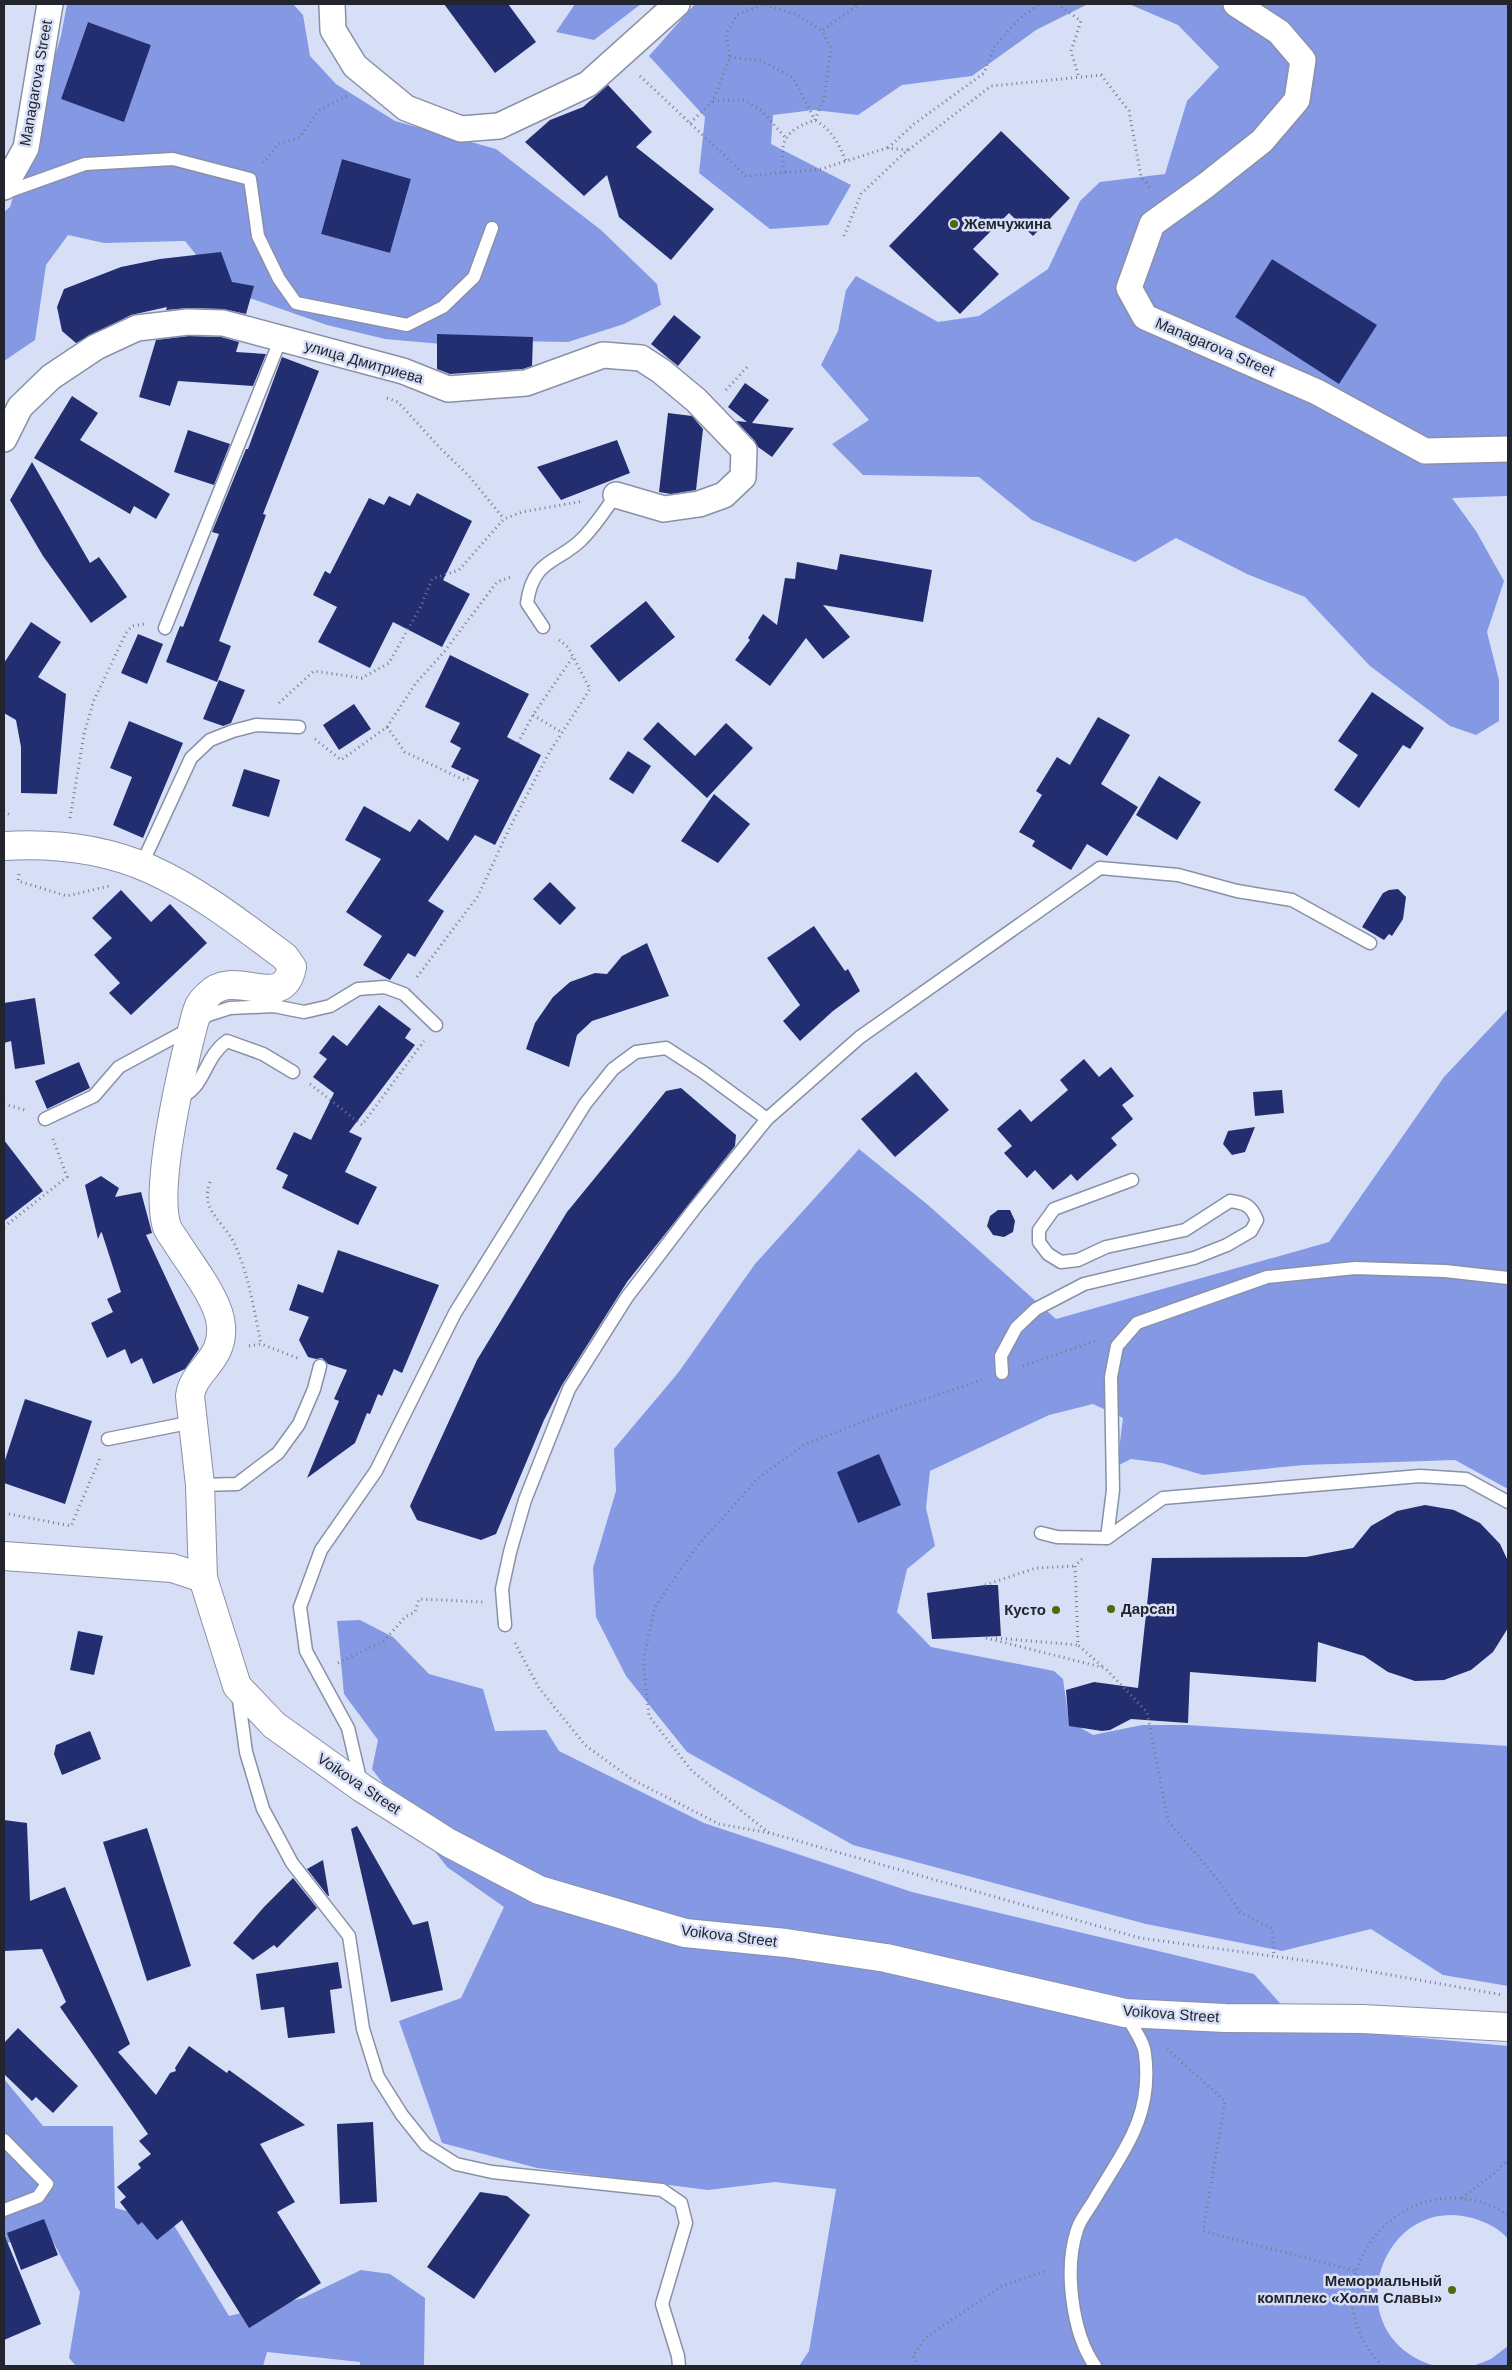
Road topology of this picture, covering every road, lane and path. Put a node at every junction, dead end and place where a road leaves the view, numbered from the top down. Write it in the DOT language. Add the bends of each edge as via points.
graph roads {
  1 [pos="50,4"];
  2 [pos="332,4"];
  3 [pos="677,4"];
  4 [pos="859,4"];
  5 [pos="1040,4"];
  6 [pos="1057,4"];
  7 [pos="1236,4"];
  8 [pos="822,31"];
  9 [pos="619,56"];
  10 [pos="730,57"];
  11 [pos="1078,78"];
  12 [pos="352,98"];
  13 [pos="713,101"];
  14 [pos="815,120"];
  15 [pos="690,123"];
  16 [pos="785,137"];
  17 [pos="279,144"];
  18 [pos="888,148"];
  19 [pos="908,150"];
  20 [pos="846,161"];
  21 [pos="785,172"];
  22 [pos="4,187"];
  23 [pos="4,194"];
  24 [pos="1170,211"];
  25 [pos="492,228"];
  26 [pos="844,236"];
  27 [pos="281,338"];
  28 [pos="749,365"];
  29 [pos="381,396"];
  30 [pos="708,412"];
  31 [pos="4,439"];
  32 [pos="1508,449"];
  33 [pos="616,495"];
  34 [pos="504,519"];
  35 [pos="546,562"];
  36 [pos="543,627"];
  37 [pos="165,628"];
  38 [pos="572,658"];
  39 [pos="533,715"];
  40 [pos="256,725"];
  41 [pos="299,727"];
  42 [pos="387,727"];
  43 [pos="561,732"];
  44 [pos="518,743"];
  45 [pos="472,777"];
  46 [pos="4,846"];
  47 [pos="64,848"];
  48 [pos="141,866"];
  49 [pos="18,881"];
  50 [pos="115,885"];
  51 [pos="1370,943"];
  52 [pos="404,994"];
  53 [pos="436,1025"];
  54 [pos="193,1027"];
  55 [pos="293,1072"];
  56 [pos="178,1098"];
  57 [pos="4,1104"];
  58 [pos="20,1108"];
  59 [pos="45,1119"];
  60 [pos="766,1119"];
  61 [pos="1132,1180"];
  62 [pos="210,1182"];
  63 [pos="4,1227"];
  64 [pos="1508,1278"];
  65 [pos="1137,1323"];
  66 [pos="261,1344"];
  67 [pos="243,1347"];
  68 [pos="320,1366"];
  69 [pos="1002,1373"];
  70 [pos="193,1422"];
  71 [pos="108,1439"];
  72 [pos="200,1485"];
  73 [pos="1508,1502"];
  74 [pos="4,1513"];
  75 [pos="1041,1533"];
  76 [pos="1108,1538"];
  77 [pos="4,1556"];
  78 [pos="1076,1566"];
  79 [pos="203,1578"];
  80 [pos="985,1585"];
  81 [pos="503,1602"];
  82 [pos="505,1625"];
  83 [pos="1078,1645"];
  84 [pos="1105,1668"];
  85 [pos="317,1674"];
  86 [pos="237,1686"];
  87 [pos="362,1788"];
  88 [pos="770,1833"];
  89 [pos="1274,1956"];
  90 [pos="1508,1996"];
  91 [pos="1125,2013"];
  92 [pos="1508,2027"];
  93 [pos="1160,2043"];
  94 [pos="4,2140"];
  95 [pos="1508,2158"];
  96 [pos="1462,2198"];
  97 [pos="4,2210"];
  98 [pos="1508,2216"];
  99 [pos="1072,2261"];
  100 [pos="1356,2271"];
  101 [pos="679,2366"];
  102 [pos="919,2366"];
  103 [pos="1094,2366"];
  104 [pos="1382,2366"];
  1 -- 22 [label="street, Managarova Street" via="26,148"];
  2 -- 9 [label="street" via="333,30 356,66 406,108 461,129 499,126 588,84"];
  3 -- 9 [label="street"];
  4 -- 8 [label="path"];
  5 -- 18 [label="path" via="1020,18 994,48 984,73 914,124"];
  6 -- 11 [label="path" via="1081,21 1071,51"];
  7 -- 24 [label="street, Managarova Street" via="1279,32 1303,60 1297,100 1262,141"];
  8 -- 10 [label="path" via="798,15 764,4 737,15 726,34"];
  8 -- 14 [label="path" via="831,48 824,99"];
  9 -- 15 [label="path"];
  10 -- 13 [label="path"];
  10 -- 14 [label="path" via="762,61 793,78"];
  11 -- 19 [label="path" via="992,86"];
  11 -- 24 [label="path" via="1101,76 1129,111 1141,177"];
  12 -- 17 [label="path" via="345,96 318,110 300,137"];
  13 -- 15 [label="path"];
  13 -- 16 [label="path" via="744,100 762,111"];
  14 -- 16 [label="path"];
  14 -- 20 [label="path" via="837,138"];
  15 -- 21 [label="path" via="746,176"];
  16 -- 21 [label="path" via="781,153"];
  18 -- 19 [label="path"];
  18 -- 20 [label="path"];
  19 -- 26 [label="path" via="861,194"];
  20 -- 21 [label="path" via="821,169"];
  23 -- 25 [label="lane" via="85,164 173,159 250,179 258,236 279,279 296,303 407,325 443,307 474,277"];
  24 -- 32 [label="street, Managarova Street" via="1152,224 1129,288 1145,317 1317,392 1425,451"];
  27 -- 30 [label="street, улица Дмитриева" via="404,371 448,389 526,383 603,355 641,358"];
  27 -- 31 [label="street, улица Дмитриева" via="222,323 188,322 137,328 96,347 51,377 20,406"];
  27 -- 37 [label="lane"];
  28 -- 30 [label="path"];
  29 -- 34 [label="path" via="398,402 469,476"];
  30 -- 33 [label="street, улица Дмитриева" via="744,450 744,477 724,495 700,504 664,509"];
  33 -- 34 [label="path" via="522,512"];
  33 -- 35 [label="lane" via="580,541"];
  34 -- 40 [label="path" via="459,570 432,579 421,606 389,663 362,678 314,671"];
  35 -- 36 [label="lane" via="529,588 527,603"];
  35 -- 42 [label="path" via="497,582 416,683"];
  36 -- 38 [label="path" via="568,648"];
  37 -- 47 [label="path" via="132,626 102,684 84,734"];
  38 -- 39 [label="path"];
  38 -- 43 [label="path" via="590,689"];
  39 -- 43 [label="path"];
  39 -- 44 [label="path"];
  40 -- 41 [label="lane"];
  40 -- 48 [label="lane" via="210,740 191,758"];
  41 -- 42 [label="path" via="341,760"];
  42 -- 45 [label="path" via="405,752 464,780"];
  43 -- 52 [label="path" via="510,827 478,896"];
  46 -- 47 [label="street"];
  47 -- 48 [label="street" via="94,850"];
  48 -- 54 [label="street, Voikova Street" via="212,904 285,957 292,967 290,980 282,988 273,990 239,984 213,990 198,1008"];
  49 -- 50 [label="path" via="67,896"];
  51 -- 60 [label="lane" via="1292,900 1237,891 1178,875 1100,868 860,1037"];
  52 -- 53 [label="lane"];
  52 -- 54 [label="lane" via="386,987 358,989 330,1006 304,1012 274,1006 230,1008 208,1015"];
  53 -- 55 [label="path" via="362,1125"];
  54 -- 56 [label="street, Voikova Street"];
  54 -- 59 [label="lane" via="119,1067 94,1096"];
  55 -- 56 [label="lane" via="263,1054 227,1041 216,1049 202,1077 188,1095"];
  56 -- 70 [label="street, Voikova Street" via="165,1171 167,1227 215,1305 221,1325 214,1358 191,1390"];
  57 -- 58 [label="path"];
  59 -- 63 [label="path" via="66,1178"];
  60 -- 81 [label="lane" via="627,1297 569,1389 525,1500 502,1589"];
  60 -- 85 [label="lane" via="666,1048 636,1052 613,1069 585,1104 455,1312 376,1471 321,1550 300,1607 306,1651"];
  61 -- 69 [label="lane" via="1054,1209 1039,1230 1039,1242 1048,1254 1061,1262 1078,1260 1106,1247 1184,1230 1230,1201 1246,1203 1257,1220 1251,1231 1227,1245 1194,1258 1084,1284 1036,1309 1016,1328 1000,1356"];
  62 -- 66 [label="path" via="206,1195 210,1209 234,1242 244,1268"];
  64 -- 65 [label="lane" via="1445,1271 1355,1268 1267,1277"];
  65 -- 69 [label="path" via="1068,1352"];
  65 -- 76 [label="lane" via="1117,1346 1111,1377 1113,1490"];
  66 -- 67 [label="path"];
  66 -- 68 [label="path"];
  68 -- 72 [label="lane" via="299,1424 278,1453 237,1484"];
  69 -- 88 [label="path" via="895,1409 804,1445 758,1478 694,1550 655,1607 643,1661 649,1716 692,1771"];
  70 -- 71 [label="lane"];
  70 -- 72 [label="street, Voikova Street"];
  71 -- 74 [label="path" via="70,1526"];
  72 -- 79 [label="street, Voikova Street"];
  73 -- 76 [label="lane" via="1466,1479 1420,1476 1183,1496 1163,1498"];
  75 -- 76 [label="lane" via="1057,1537"];
  76 -- 78 [label="path"];
  77 -- 79 [label="street" via="172,1568"];
  78 -- 80 [label="path" via="1036,1568"];
  78 -- 83 [label="path"];
  79 -- 86 [label="street, Voikova Street"];
  81 -- 82 [label="lane"];
  81 -- 85 [label="path" via="419,1599 415,1612 405,1617 384,1641"];
  82 -- 88 [label="path" via="540,1688 585,1745 634,1780 719,1824"];
  83 -- 84 [label="path"];
  83 -- 84 [label="path" via="986,1638"];
  84 -- 89 [label="path" via="1147,1712 1168,1821 1219,1881 1240,1912 1272,1929"];
  85 -- 87 [label="lane" via="348,1728"];
  86 -- 87 [label="street, Voikova Street" via="274,1725"];
  86 -- 101 [label="lane" via="246,1752 263,1809 292,1863 349,1936 363,2029 378,2077 402,2116 426,2145 456,2164 492,2172 662,2190 681,2203 686,2223 662,2304"];
  87 -- 91 [label="street, Voikova Street" via="449,1842 540,1890 685,1933 786,1943 886,1958"];
  88 -- 89 [label="path" via="1140,1938"];
  89 -- 90 [label="path"];
  91 -- 92 [label="street, Voikova Street" via="1363,2019"];
  91 -- 99 [label="lane" via="1145,2052 1146,2093 1134,2136 1077,2230"];
  93 -- 100 [label="path" via="1225,2101 1203,2231"];
  94 -- 97 [label="lane" via="47,2184 38,2197"];
  95 -- 96 [label="path" via="1496,2172"];
  96 -- 98 [label="path" via="1484,2203"];
  96 -- 100 [label="path" via="1440,2198 1398,2213 1381,2227"];
  99 -- 102 [label="path" via="1002,2286 925,2338 914,2356"];
  99 -- 103 [label="lane" via="1070,2283 1077,2324"];
  100 -- 104 [label="path" via="1354,2308 1358,2330 1368,2350"];
}
